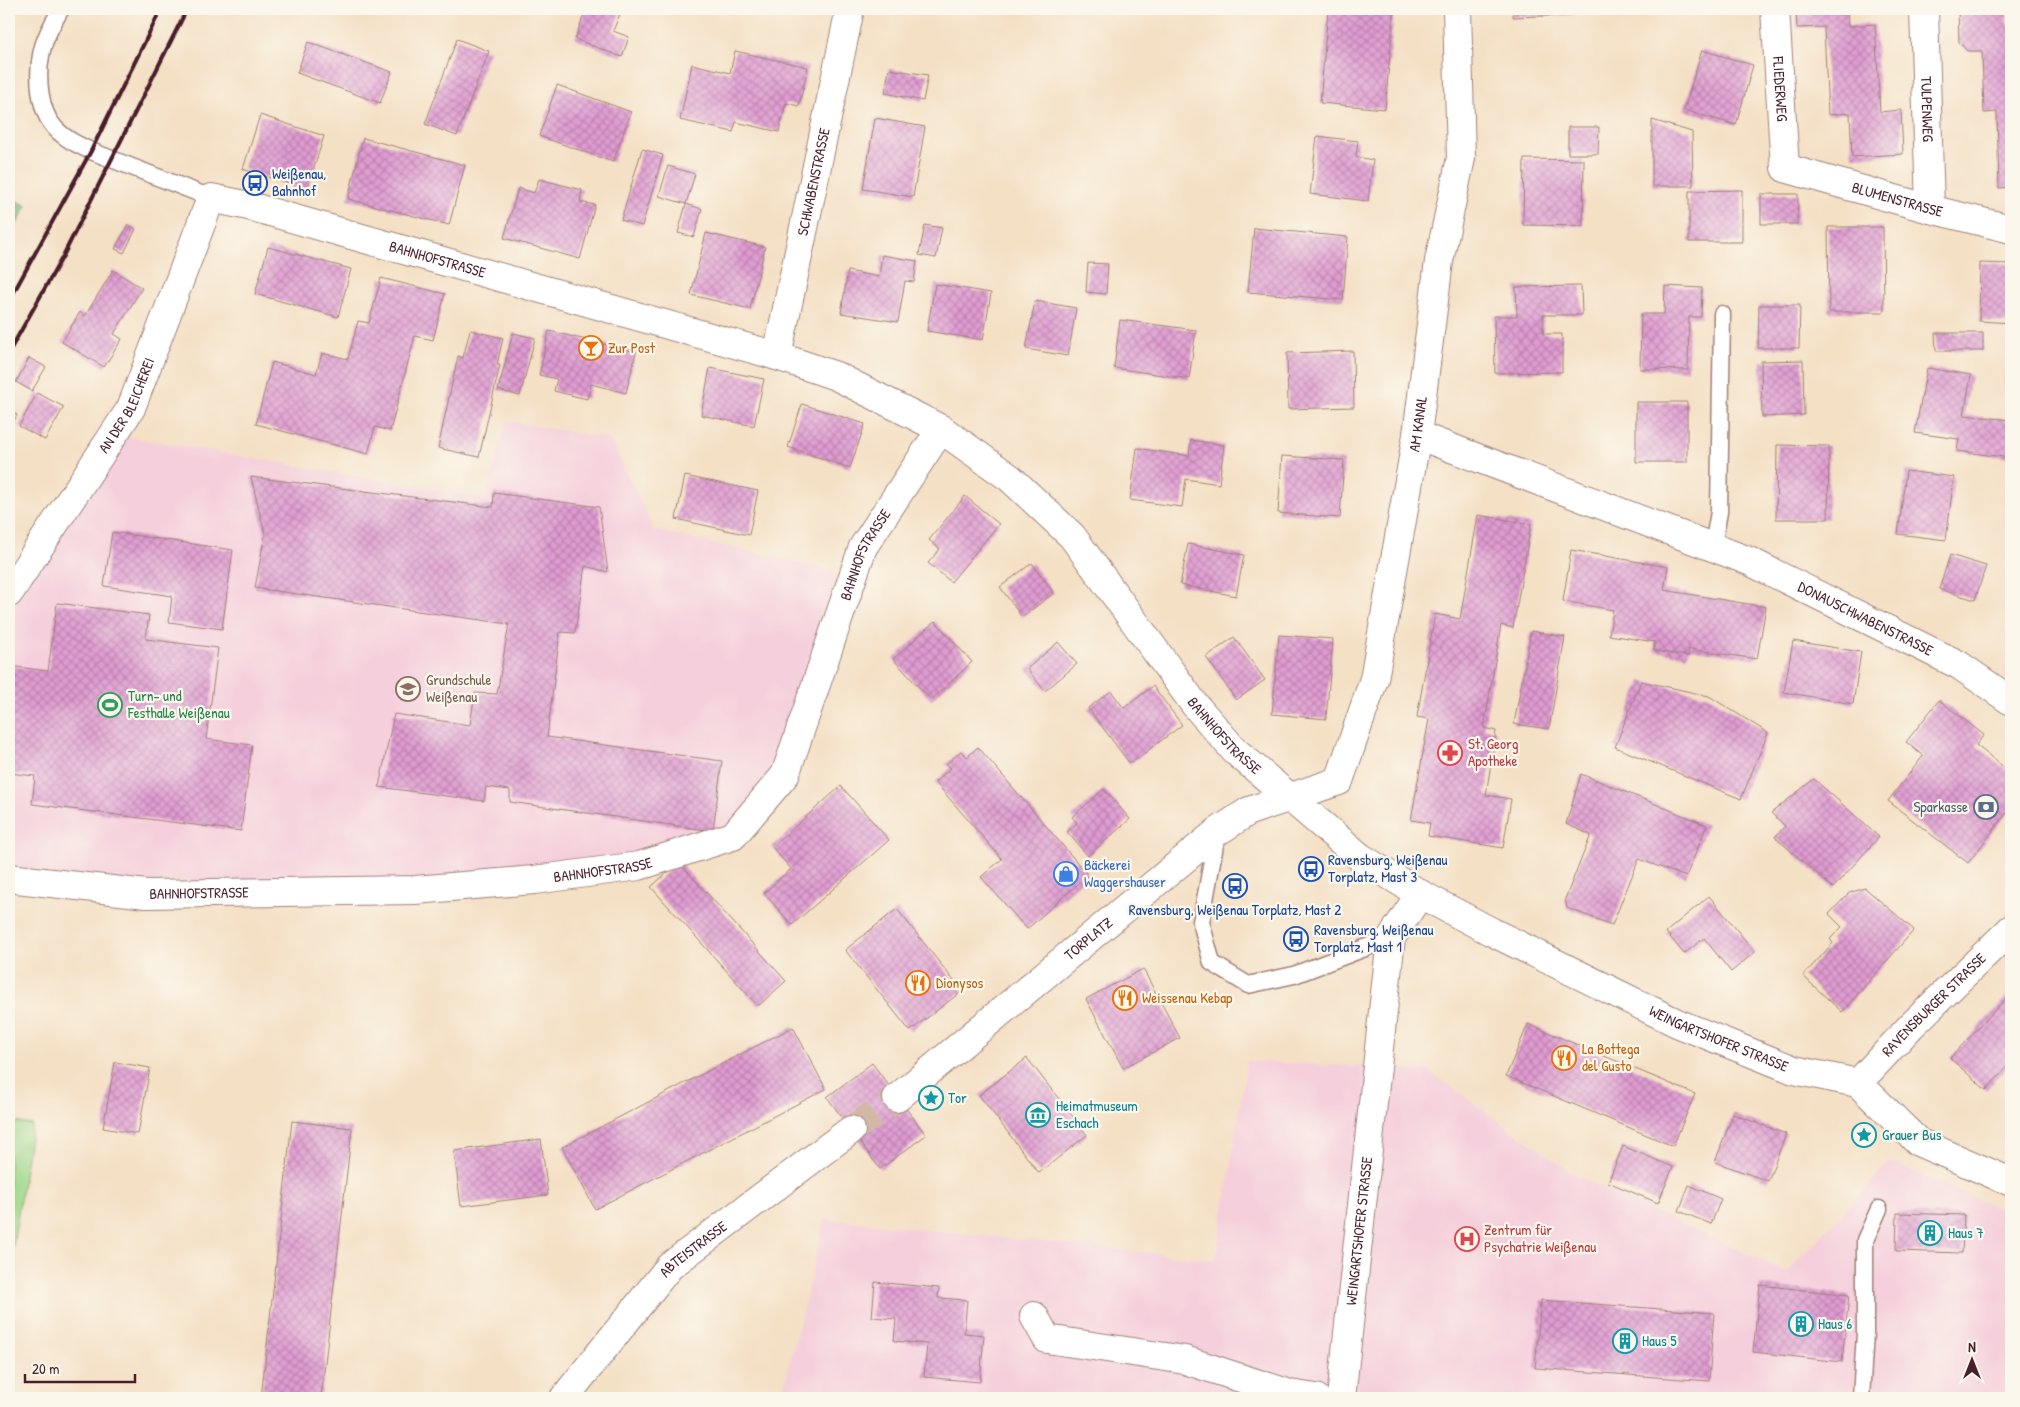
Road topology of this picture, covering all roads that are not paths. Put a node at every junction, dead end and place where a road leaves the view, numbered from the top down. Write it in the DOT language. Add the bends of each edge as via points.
graph roads {
  1 [pos="61,9"];
  2 [pos="850,9"];
  3 [pos="1457,9"];
  4 [pos="1775,9"];
  5 [pos="1924,9"];
  6 [pos="1785,168"];
  7 [pos="211,198"];
  8 [pos="1930,209"];
  9 [pos="2011,229"];
  10 [pos="1722,314"];
  11 [pos="777,356"];
  12 [pos="941,429"];
  13 [pos="1417,436"];
  14 [pos="1713,546"];
  15 [pos="9,593"];
  16 [pos="2011,701"];
  17 [pos="1290,798"];
  18 [pos="1217,832"];
  19 [pos="9,878"];
  20 [pos="1420,894"];
  21 [pos="2011,929"];
  22 [pos="1391,938"];
  23 [pos="1858,1082"];
  24 [pos="897,1098"];
  25 [pos="851,1130"];
  26 [pos="2011,1182"];
  27 [pos="1878,1208"];
  28 [pos="1034,1316"];
  29 [pos="564,1398"];
  30 [pos="1316,1398"];
  31 [pos="1341,1398"];
  32 [pos="1861,1398"];
  1 -- 7 [label="lane, BAHNHOFSTRASSE" via="48,34 41,61 43,102 54,127 73,143"];
  2 -- 11 [label="street, SCHWABENSTRASSE"];
  3 -- 13 [label="street, AM KANAL" via="1461,158 1439,261"];
  4 -- 6 [label="street, FLIEDERWEG"];
  5 -- 8 [label="street, TULPENWEG"];
  6 -- 8 [label="street, BLUMENSTRASSE"];
  7 -- 11 [label="street, BAHNHOFSTRASSE"];
  7 -- 15 [label="street, AN DER BLEICHEREI" via="131,408"];
  8 -- 9 [label="street, BLUMENSTRASSE"];
  10 -- 14 [label="lane" via="1719,512"];
  11 -- 12 [label="street, BAHNHOFSTRASSE" via="836,376"];
  12 -- 17 [label="street, BAHNHOFSTRASSE" via="1010,478 1072,536 1195,704 1235,751"];
  12 -- 19 [label="street, BAHNHOFSTRASSE" via="863,547 785,775 733,836 640,866 534,880 415,890 146,894"];
  13 -- 14 [label="street, DONAUSCHWABENSTRASSE"];
  13 -- 17 [label="street, AM KANAL" via="1374,679 1339,781"];
  14 -- 16 [label="street, DONAUSCHWABENSTRASSE" via="1959,665"];
  17 -- 18 [label="street, TORPLATZ" via="1248,811"];
  17 -- 20 [label="street, WEINGARTSHOFER STRASSE" via="1360,857"];
  18 -- 22 [label="lane" via="1200,922 1212,963 1248,985 1294,975"];
  18 -- 24 [label="street, TORPLATZ"];
  20 -- 22 [label="street, WEINGARTSHOFER STRASSE"];
  20 -- 23 [label="street, WEINGARTSHOFER STRASSE" via="1677,1023 1794,1070"];
  21 -- 23 [label="street, RAVENSBURGER STRASSE" via="1910,1026"];
  22 -- 31 [label="street, WEINGARTSHOFER STRASSE"];
  23 -- 26 [label="street" via="1918,1142"];
  25 -- 29 [label="street, ABTEISTRASSE" via="670,1266"];
  27 -- 32 [label="lane" via="1865,1240"];
  28 -- 30 [label="street" via="1047,1339 1185,1360 1290,1394"];
}
